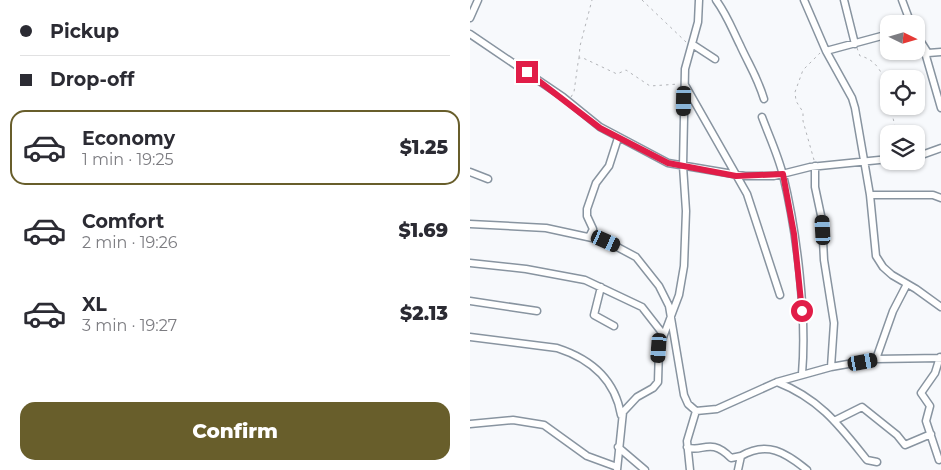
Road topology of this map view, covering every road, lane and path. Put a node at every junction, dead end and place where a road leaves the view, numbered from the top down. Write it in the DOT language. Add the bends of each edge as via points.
graph roads {
  1 [pos="478,0"];
  2 [pos="592,0"];
  3 [pos="642,0"];
  4 [pos="699,0"];
  5 [pos="716,0"];
  6 [pos="804,0"];
  7 [pos="844,0"];
  8 [pos="902,0"];
  9 [pos="908,15"];
  10 [pos="470,18"];
  11 [pos="470,34"];
  12 [pos="880,37"];
  13 [pos="692,44"];
  14 [pos="855,44"];
  15 [pos="925,48"];
  16 [pos="826,51"];
  17 [pos="941,52"];
  18 [pos="928,53"];
  19 [pos="579,58"];
  20 [pos="715,59"];
  21 [pos="880,70"];
  22 [pos="684,84"];
  23 [pos="563,97"];
  24 [pos="764,99"];
  25 [pos="941,108"];
  26 [pos="762,117"];
  27 [pos="618,138"];
  28 [pos="941,148"];
  29 [pos="925,154"];
  30 [pos="880,159"];
  31 [pos="864,160"];
  32 [pos="683,166"];
  33 [pos="815,166"];
  34 [pos="470,172"];
  35 [pos="783,174"];
  36 [pos="736,176"];
  37 [pos="488,179"];
  38 [pos="870,195"];
  39 [pos="941,198"];
  40 [pos="470,224"];
  41 [pos="589,237"];
  42 [pos="470,263"];
  43 [pos="907,284"];
  44 [pos="601,287"];
  45 [pos="780,295"];
  46 [pos="470,301"];
  47 [pos="941,307"];
  48 [pos="537,310"];
  49 [pos="673,317"];
  50 [pos="614,326"];
  51 [pos="663,334"];
  52 [pos="470,337"];
  53 [pos="876,359"];
  54 [pos="940,362"];
  55 [pos="831,367"];
  56 [pos="802,374"];
  57 [pos="776,382"];
  58 [pos="696,411"];
  59 [pos="622,418"];
  60 [pos="834,421"];
  61 [pos="470,424"];
  62 [pos="931,434"];
  63 [pos="618,447"];
  64 [pos="687,447"];
  65 [pos="740,456"];
  66 [pos="939,460"];
  67 [pos="877,462"];
  68 [pos="617,468"];
  69 [pos="645,470"];
  70 [pos="690,470"];
  71 [pos="738,470"];
  72 [pos="807,470"];
  1 -- 10 [label="street"];
  2 -- 19 [label="path"];
  3 -- 13 [label="path"];
  4 -- 13 [label="street"];
  5 -- 24 [label="street" via="729,17 757,76"];
  6 -- 16 [label="street"];
  7 -- 14 [label="street"];
  8 -- 9 [label="street"];
  11 -- 23 [label="street"];
  12 -- 14 [label="street"];
  13 -- 20 [label="street"];
  13 -- 22 [label="street" via="684,69"];
  14 -- 16 [label="street"];
  14 -- 21 [label="path" via="860,56 866,57"];
  15 -- 18 [label="street"];
  16 -- 31 [label="street" via="852,98"];
  16 -- 33 [label="path" via="816,56 803,70 794,92 804,112 803,121"];
  17 -- 18 [label="street"];
  18 -- 25 [label="street" via="926,56"];
  19 -- 22 [label="path" via="617,74 626,70 650,86"];
  19 -- 23 [label="path" via="572,96"];
  22 -- 32 [label="street"];
  22 -- 36 [label="street"];
  23 -- 27 [label="street" via="600,128"];
  26 -- 35 [label="street"];
  27 -- 32 [label="street" via="668,163"];
  27 -- 41 [label="street" via="609,166 591,196 587,216 593,229"];
  28 -- 29 [label="street"];
  30 -- 31 [label="street"];
  31 -- 33 [label="street"];
  31 -- 38 [label="street"];
  32 -- 36 [label="street"];
  32 -- 49 [label="street" via="686,212 684,266"];
  33 -- 35 [label="street"];
  33 -- 55 [label="street" via="815,187 834,323"];
  34 -- 37 [label="street"];
  35 -- 36 [label="street"];
  35 -- 56 [label="street" via="794,234 802,311 805,347"];
  36 -- 45 [label="street" via="756,217"];
  38 -- 39 [label="street"];
  38 -- 43 [label="street" via="876,256 883,267"];
  40 -- 41 [label="street" via="546,228"];
  41 -- 49 [label="street" via="606,241 636,257 659,286"];
  42 -- 44 [label="street" via="564,275"];
  43 -- 47 [label="street"];
  43 -- 53 [label="street" via="893,311"];
  44 -- 50 [label="street" via="594,315"];
  44 -- 51 [label="street" via="642,307"];
  46 -- 48 [label="street"];
  49 -- 51 [label="street"];
  49 -- 58 [label="street" via="684,395"];
  51 -- 59 [label="street" via="659,348 658,382 624,409"];
  52 -- 59 [label="street" via="568,352 612,384"];
  53 -- 54 [label="street"];
  53 -- 55 [label="street"];
  54 -- 62 [label="street" via="921,390 930,406 926,417"];
  55 -- 56 [label="street"];
  56 -- 57 [label="street"];
  57 -- 58 [label="street" via="716,409"];
  57 -- 60 [label="street" via="816,402"];
  58 -- 64 [label="street" via="688,432"];
  59 -- 63 [label="street"];
  60 -- 62 [label="street" via="862,407 905,445"];
  60 -- 67 [label="street" via="867,460"];
  61 -- 68 [label="street" via="513,420 544,425 587,456"];
  62 -- 66 [label="street"];
  63 -- 68 [label="street"];
  63 -- 69 [label="street"];
  64 -- 65 [label="street" via="711,446 725,451 731,458"];
  64 -- 70 [label="street"];
  65 -- 71 [label="street"];
  65 -- 72 [label="street" via="759,448 770,449 788,455"];
}
